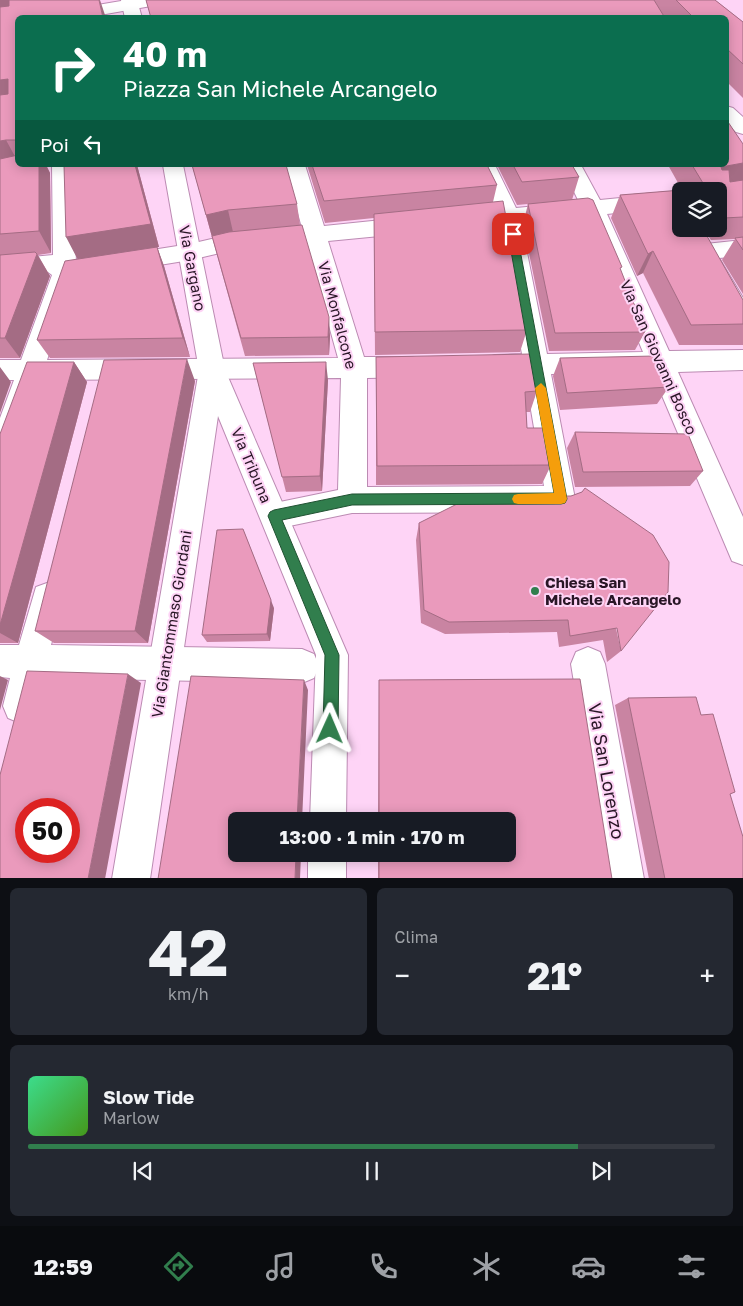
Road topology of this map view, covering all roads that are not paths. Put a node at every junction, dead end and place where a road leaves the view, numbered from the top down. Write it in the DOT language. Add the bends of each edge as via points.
graph roads {
  1 [pos="157,0"];
  2 [pos="131,7"];
  3 [pos="72,15"];
  4 [pos="729,115"];
  5 [pos="743,128"];
  6 [pos="49,167"];
  7 [pos="176,167"];
  8 [pos="296,167"];
  9 [pos="486,167"];
  10 [pos="572,167"];
  11 [pos="672,200"];
  12 [pos="593,207"];
  13 [pos="509,216"];
  14 [pos="315,234"];
  15 [pos="743,248"];
  16 [pos="190,252"];
  17 [pos="0,268"];
  18 [pos="65,272"];
  19 [pos="743,320"];
  20 [pos="743,360"];
  21 [pos="660,362"];
  22 [pos="537,364"];
  23 [pos="470,365"];
  24 [pos="431,366"];
  25 [pos="354,368"];
  26 [pos="0,370"];
  27 [pos="31,370"];
  28 [pos="212,370"];
  29 [pos="0,456"];
  30 [pos="352,500"];
  31 [pos="274,516"];
  32 [pos="743,552"];
  33 [pos="55,568"];
  34 [pos="16,661"];
  35 [pos="165,664"];
  36 [pos="588,664"];
  37 [pos="302,666"];
  38 [pos="14,728"];
  39 [pos="328,812"];
  40 [pos="328,862"];
  41 [pos="131,878"];
  42 [pos="327,878"];
  43 [pos="625,878"];
  1 -- 2 [label="street"];
  2 -- 3 [label="street"];
  4 -- 5 [label="street"];
  6 -- 18 [label="street"];
  7 -- 16 [label="street, Via Gargano"];
  8 -- 14 [label="street, Via Monfalcone"];
  9 -- 13 [label="street"];
  10 -- 12 [label="street, Via San Giovanni Bosco"];
  11 -- 12 [label="street"];
  12 -- 13 [label="street"];
  12 -- 21 [label="street, Via San Giovanni Bosco"];
  13 -- 14 [label="street"];
  13 -- 22 [label="street"];
  14 -- 16 [label="street" via="233,242"];
  14 -- 25 [label="street, Via Monfalcone"];
  15 -- 19 [label="street" via="700,244"];
  16 -- 18 [label="street"];
  16 -- 28 [label="street, Via Gargano"];
  17 -- 18 [label="street" via="52,263"];
  18 -- 27 [label="street"];
  20 -- 21 [label="street"];
  21 -- 22 [label="street"];
  21 -- 32 [label="street, Via San Giovanni Bosco"];
  22 -- 23 [label="street"];
  22 -- 30 [label="street" via="561,499"];
  24 -- 25 [label="street"];
  25 -- 28 [label="street"];
  25 -- 30 [label="street, Via Monfalcone"];
  26 -- 27 [label="street"];
  27 -- 28 [label="street" via="101,384"];
  27 -- 29 [label="street"];
  28 -- 31 [label="street, Via Tribuna"];
  28 -- 35 [label="street, Via Giantommaso Giordani"];
  30 -- 31 [label="street"];
  31 -- 39 [label="street, Via Tribuna" via="332,655"];
  33 -- 34 [label="street"];
  34 -- 35 [label="street"];
  34 -- 38 [label="street"];
  35 -- 37 [label="street"];
  35 -- 41 [label="street, Via Giantommaso Giordani"];
  36 -- 43 [label="street, Via San Lorenzo"];
  40 -- 42 [label="street"];
}
